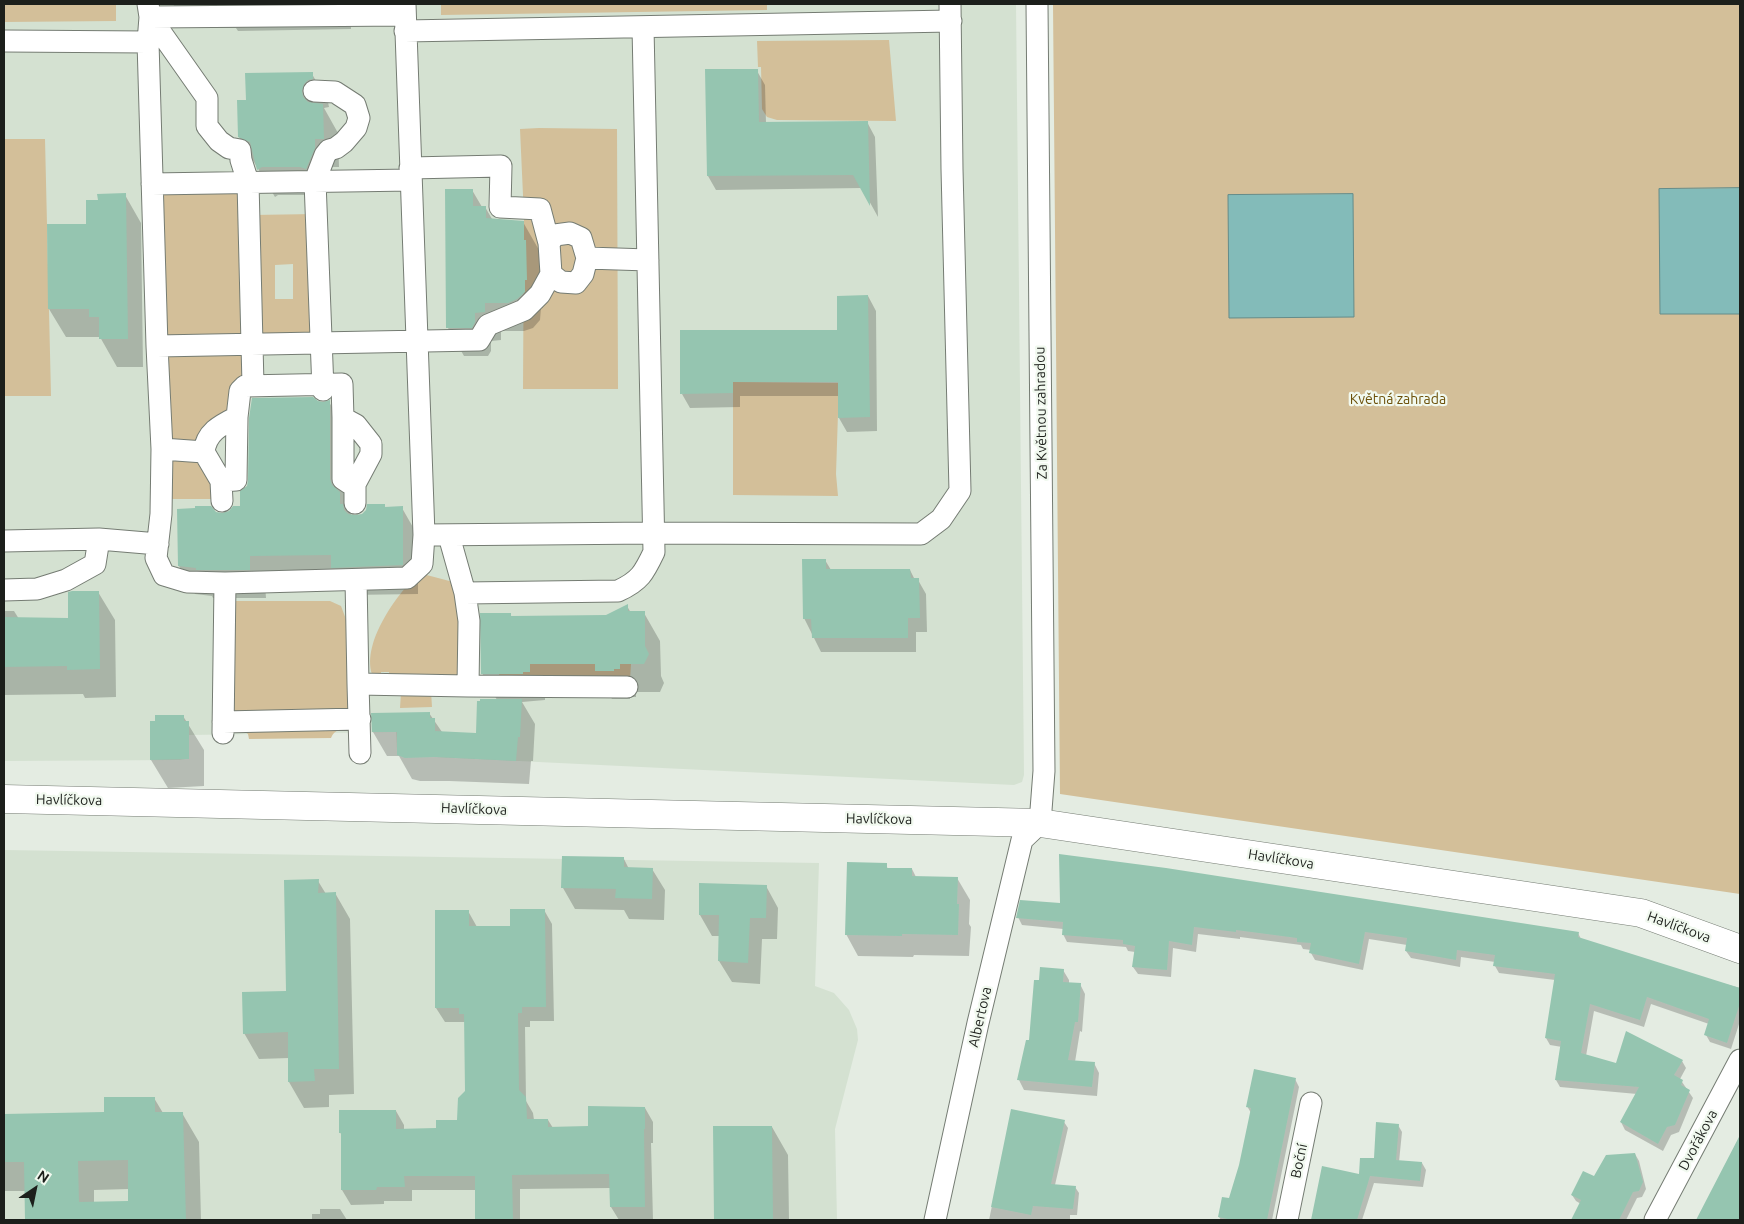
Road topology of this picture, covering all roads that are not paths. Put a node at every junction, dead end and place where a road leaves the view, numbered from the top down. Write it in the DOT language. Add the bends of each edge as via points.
graph roads {
  1 [pos="1037,4"];
  2 [pos="149,11"];
  3 [pos="950,12"];
  4 [pos="405,17"];
  5 [pos="643,27"];
  6 [pos="4,41"];
  7 [pos="148,42"];
  8 [pos="314,91"];
  9 [pos="411,174"];
  10 [pos="315,181"];
  11 [pos="248,182"];
  12 [pos="152,184"];
  13 [pos="549,243"];
  14 [pos="587,258"];
  15 [pos="648,260"];
  16 [pos="551,274"];
  17 [pos="417,342"];
  18 [pos="320,343"];
  19 [pos="251,345"];
  20 [pos="157,346"];
  21 [pos="253,385"];
  22 [pos="323,387"];
  23 [pos="237,417"];
  24 [pos="343,418"];
  25 [pos="162,449"];
  26 [pos="204,452"];
  27 [pos="653,533"];
  28 [pos="424,535"];
  29 [pos="449,536"];
  30 [pos="99,539"];
  31 [pos="4,541"];
  32 [pos="158,544"];
  33 [pos="356,580"];
  34 [pos="225,584"];
  35 [pos="4,590"];
  36 [pos="465,593"];
  37 [pos="358,684"];
  38 [pos="468,686"];
  39 [pos="627,687"];
  40 [pos="360,719"];
  41 [pos="360,753"];
  42 [pos="4,799"];
  43 [pos="1040,823"];
  44 [pos="1740,949"];
  45 [pos="1740,1060"];
  46 [pos="1311,1102"];
  47 [pos="935,1220"];
  48 [pos="1287,1220"];
  49 [pos="1655,1220"];
  1 -- 43 [label="street, Za Květnou zahradou" via="1044,771"];
  2 -- 4 [label="street"];
  2 -- 7 [label="street"];
  2 -- 11 [label="street" via="208,98 207,126 218,141 240,150"];
  3 -- 5 [label="street"];
  3 -- 27 [label="street" via="960,491 941,519 921,534"];
  4 -- 5 [label="street"];
  4 -- 9 [label="street"];
  5 -- 15 [label="street"];
  6 -- 7 [label="street"];
  7 -- 12 [label="street"];
  8 -- 10 [label="street" via="335,92 355,105 359,118 356,128 344,142 325,155"];
  9 -- 10 [label="street"];
  9 -- 13 [label="street" via="500,166 500,207 540,209"];
  9 -- 17 [label="street"];
  10 -- 11 [label="street"];
  10 -- 18 [label="street"];
  11 -- 12 [label="street"];
  11 -- 19 [label="street"];
  12 -- 20 [label="street"];
  13 -- 14 [label="street" via="555,235 570,233 581,238"];
  13 -- 16 [label="street"];
  14 -- 15 [label="street"];
  14 -- 16 [label="street" via="576,282 561,282"];
  15 -- 27 [label="street"];
  16 -- 17 [label="street" via="540,294 524,310 488,325 479,340"];
  17 -- 18 [label="street"];
  17 -- 28 [label="street"];
  18 -- 19 [label="street"];
  18 -- 22 [label="street"];
  19 -- 20 [label="street"];
  19 -- 21 [label="street"];
  20 -- 25 [label="street"];
  21 -- 22 [label="street"];
  21 -- 23 [label="street" via="240,391"];
  22 -- 24 [label="street" via="342,384"];
  23 -- 26 [label="street" via="209,434"];
  23 -- 26 [label="street" via="236,480 222,491"];
  24 -- 24 [label="street" via="356,426 371,444 371,454 355,493 343,479"];
  25 -- 26 [label="street"];
  25 -- 32 [label="street"];
  27 -- 29 [label="street"];
  27 -- 36 [label="street" via="654,552 646,571 633,584 618,591"];
  28 -- 29 [label="street"];
  28 -- 33 [label="street" via="422,564 407,578"];
  29 -- 36 [label="street"];
  30 -- 31 [label="street"];
  30 -- 32 [label="street"];
  30 -- 35 [label="street" via="95,564 66,580 37,589"];
  32 -- 34 [label="street" via="156,558 164,575 187,582"];
  33 -- 34 [label="street"];
  33 -- 37 [label="street"];
  34 -- 40 [label="street" via="223,728"];
  36 -- 38 [label="street" via="469,621"];
  37 -- 38 [label="street"];
  37 -- 40 [label="street"];
  38 -- 39 [label="street"];
  40 -- 41 [label="street"];
  42 -- 43 [label="street, Havlíčkova"];
  43 -- 44 [label="street, Havlíčkova" via="1642,913"];
  43 -- 47 [label="street, Albertova" via="1022,840"];
  45 -- 49 [label="street, Dvořákova"];
  46 -- 48 [label="street, Boční"];
}
